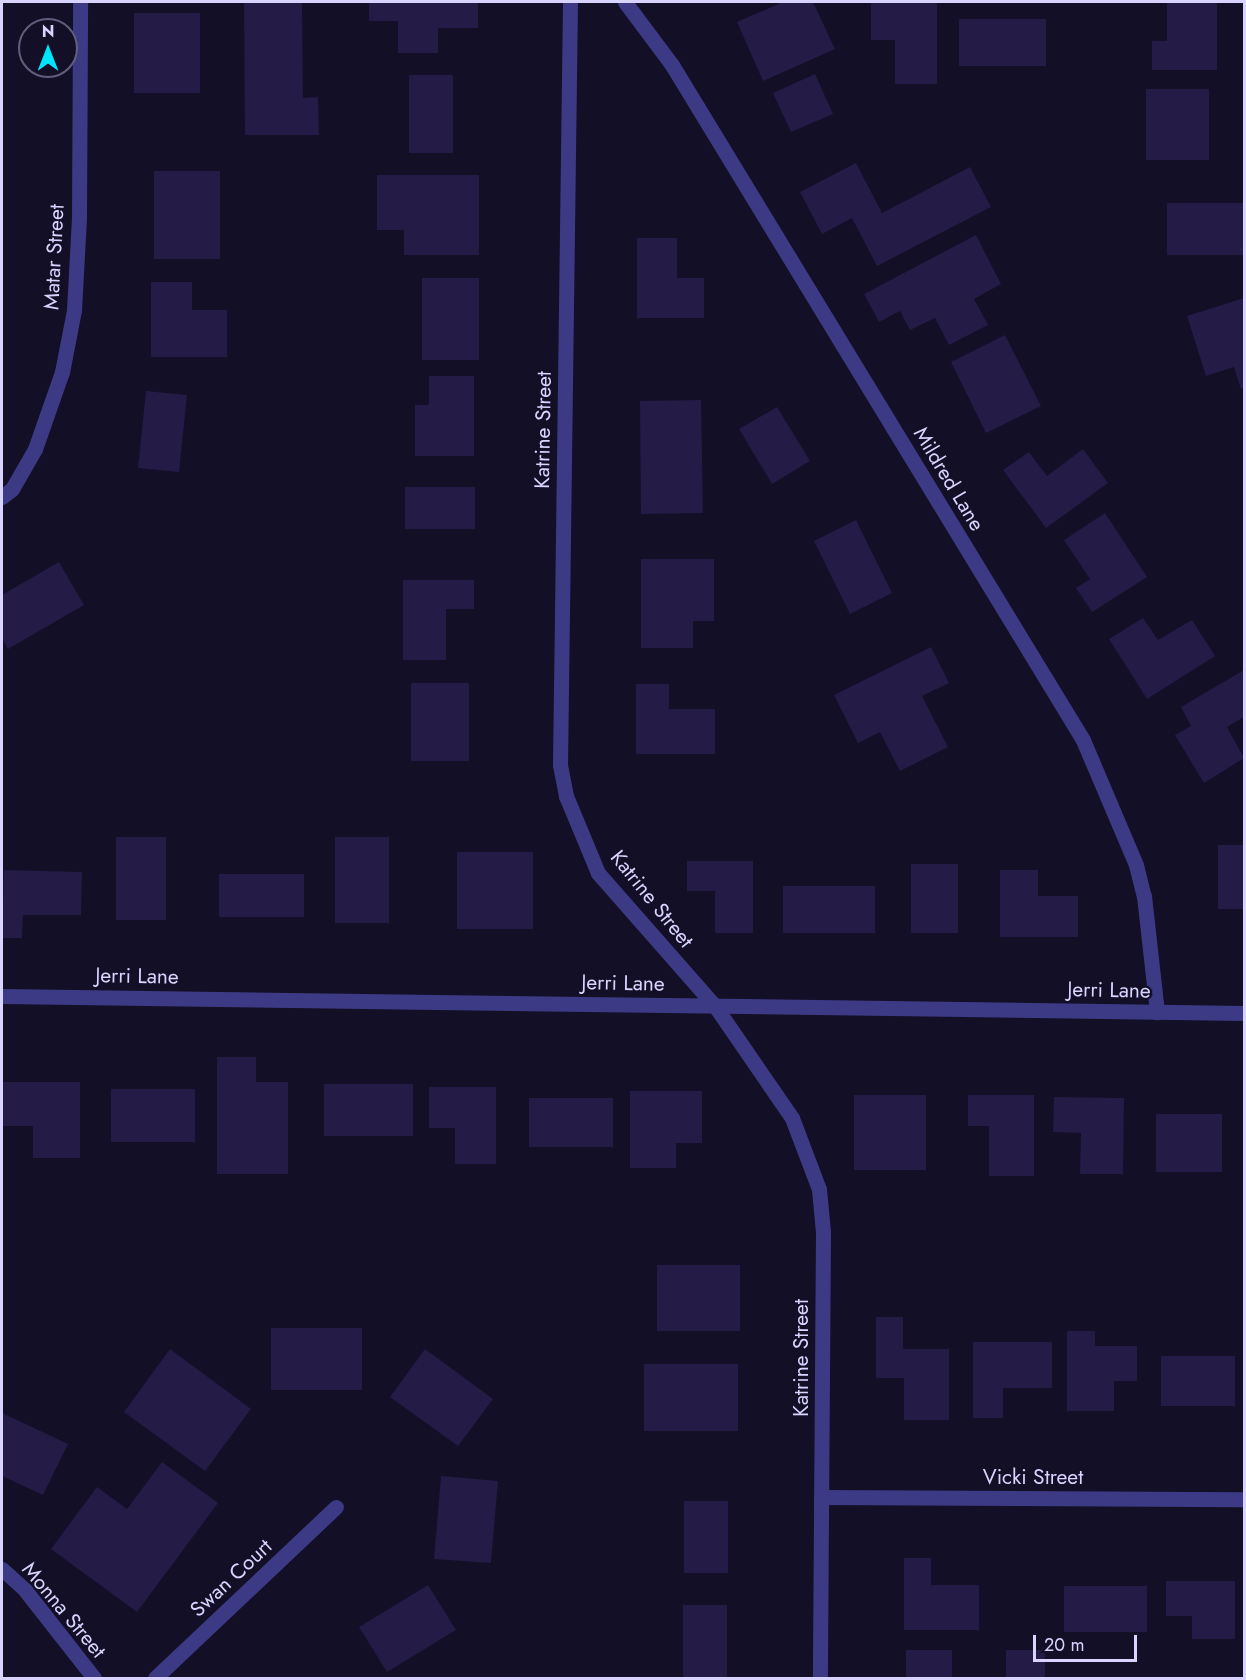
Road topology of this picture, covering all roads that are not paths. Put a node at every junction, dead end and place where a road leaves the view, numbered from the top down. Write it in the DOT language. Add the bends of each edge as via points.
graph roads {
  1 [pos="80,2"];
  2 [pos="570,2"];
  3 [pos="625,2"];
  4 [pos="2,497"];
  5 [pos="2,996"];
  6 [pos="715,1005"];
  7 [pos="1157,1012"];
  8 [pos="1245,1013"];
  9 [pos="821,1497"];
  10 [pos="1245,1499"];
  11 [pos="336,1507"];
  12 [pos="2,1569"];
  13 [pos="94,1678"];
  14 [pos="155,1678"];
  15 [pos="820,1678"];
  1 -- 4 [label="street, Matar Street" via="79,218 74,310 62,372 35,449 12,489"];
  2 -- 6 [label="street, Katrine Street" via="560,765 566,796 598,873"];
  3 -- 7 [label="street, Mildred Lane" via="672,65 1083,740 1136,865 1144,896"];
  5 -- 6 [label="street, Jerri Lane"];
  6 -- 7 [label="street, Jerri Lane"];
  6 -- 9 [label="street, Katrine Street" via="792,1118 819,1189 823,1232"];
  7 -- 8 [label="street, Jerri Lane"];
  9 -- 10 [label="street, Vicki Street"];
  9 -- 15 [label="street, Katrine Street"];
  11 -- 14 [label="street, Swan Court"];
  12 -- 13 [label="street, Monna Street" via="25,1590"];
}
